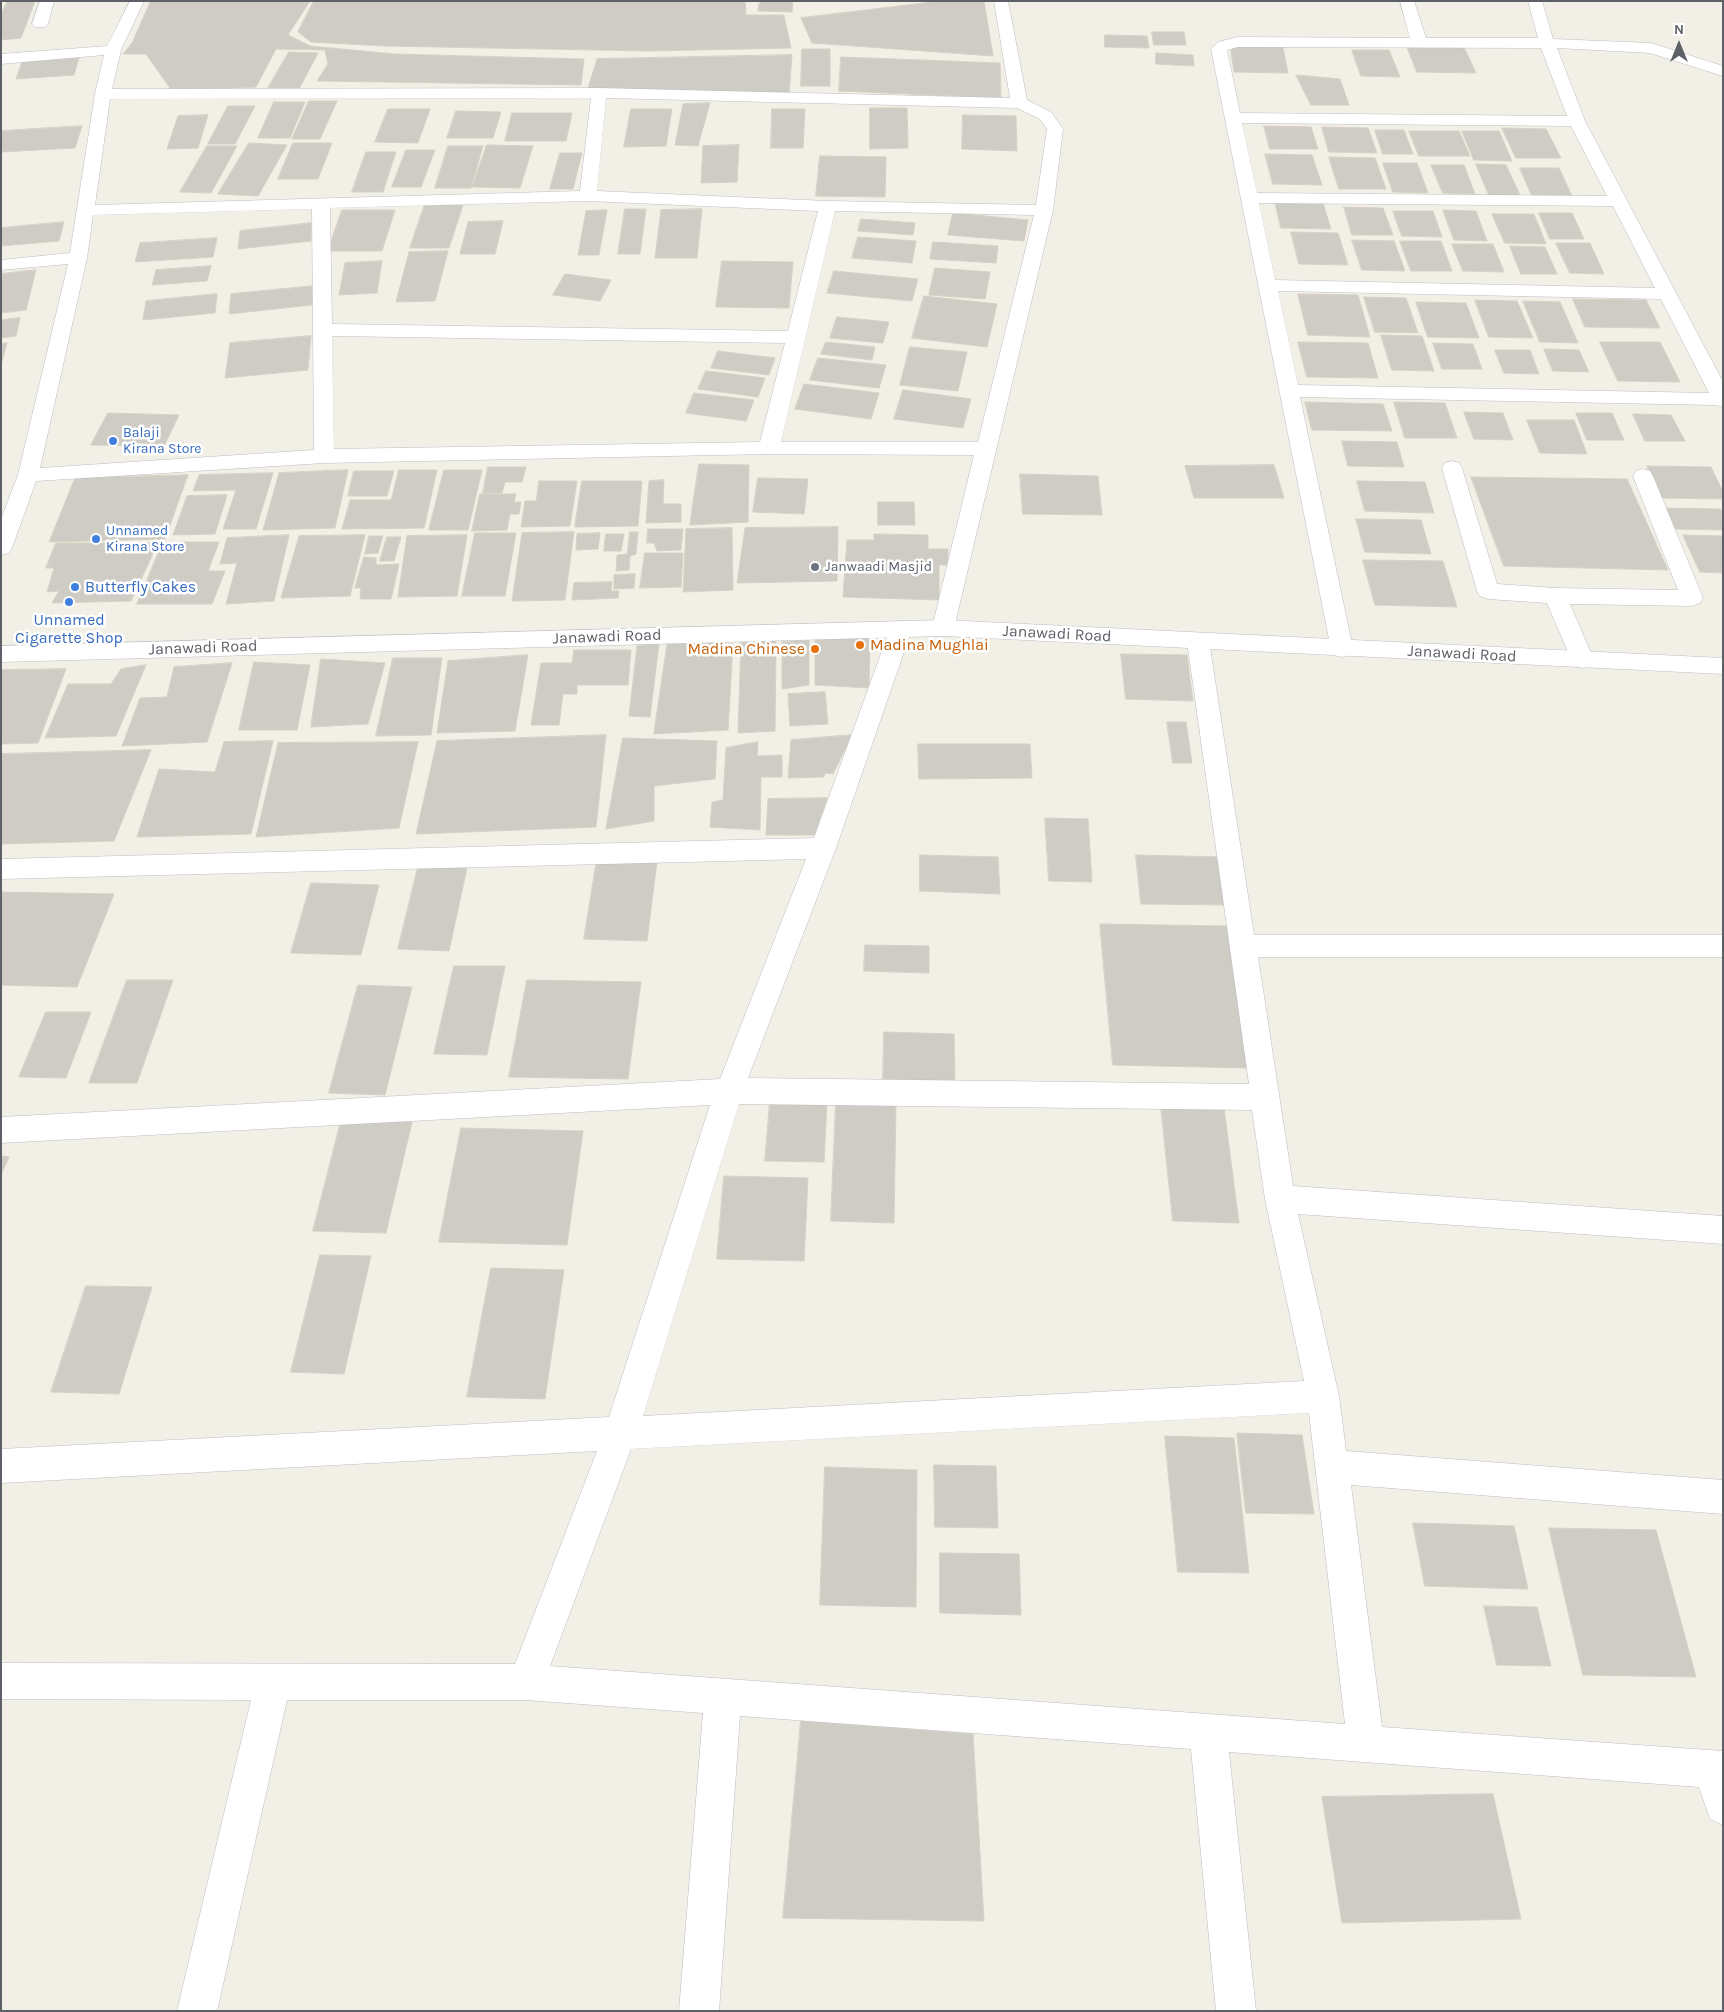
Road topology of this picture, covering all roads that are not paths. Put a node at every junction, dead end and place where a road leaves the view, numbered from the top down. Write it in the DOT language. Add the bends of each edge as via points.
graph roads {
  1 [pos="47,1"];
  2 [pos="137,1"];
  3 [pos="1000,1"];
  4 [pos="1407,1"];
  5 [pos="1535,1"];
  6 [pos="40,24"];
  7 [pos="1419,41"];
  8 [pos="1547,43"];
  9 [pos="113,50"];
  10 [pos="1,58"];
  11 [pos="1723,71"];
  12 [pos="599,93"];
  13 [pos="103,94"];
  14 [pos="1020,103"];
  15 [pos="1233,118"];
  16 [pos="1577,121"];
  17 [pos="588,196"];
  18 [pos="1249,198"];
  19 [pos="1619,201"];
  20 [pos="321,204"];
  21 [pos="828,206"];
  22 [pos="85,210"];
  23 [pos="1044,210"];
  24 [pos="78,258"];
  25 [pos="1,265"];
  26 [pos="1267,285"];
  27 [pos="1667,294"];
  28 [pos="322,330"];
  29 [pos="796,337"];
  30 [pos="1289,391"];
  31 [pos="1722,400"];
  32 [pos="769,448"];
  33 [pos="985,449"];
  34 [pos="324,456"];
  35 [pos="1452,468"];
  36 [pos="1643,476"];
  37 [pos="26,481"];
  38 [pos="1,489"];
  39 [pos="1,548"];
  40 [pos="1555,596"];
  41 [pos="943,628"];
  42 [pos="901,629"];
  43 [pos="1198,641"];
  44 [pos="1342,649"];
  45 [pos="1,654"];
  46 [pos="1582,660"];
  47 [pos="1723,666"];
  48 [pos="823,848"];
  49 [pos="1,869"];
  50 [pos="1242,946"];
  51 [pos="1723,946"];
  52 [pos="729,1091"];
  53 [pos="1264,1097"];
  54 [pos="1,1130"];
  55 [pos="1280,1199"];
  56 [pos="1723,1230"];
  57 [pos="1323,1396"];
  58 [pos="621,1432"];
  59 [pos="1,1466"];
  60 [pos="1331,1467"];
  61 [pos="1723,1497"];
  62 [pos="1,1681"];
  63 [pos="273,1682"];
  64 [pos="526,1682"];
  65 [pos="723,1696"];
  66 [pos="1208,1731"];
  67 [pos="1366,1742"];
  68 [pos="1718,1769"];
  69 [pos="1723,1806"];
  70 [pos="197,2011"];
  71 [pos="699,2011"];
  72 [pos="1236,2011"];
  1 -- 6 [label="street"];
  2 -- 9 [label="street"];
  3 -- 14 [label="street"];
  4 -- 7 [label="street"];
  5 -- 8 [label="street"];
  7 -- 8 [label="street"];
  7 -- 15 [label="street" via="1238,42 1223,46 1219,53"];
  8 -- 11 [label="street" via="1651,48"];
  8 -- 16 [label="street"];
  9 -- 10 [label="street"];
  9 -- 13 [label="street"];
  12 -- 13 [label="street"];
  12 -- 14 [label="street"];
  12 -- 17 [label="street"];
  13 -- 22 [label="street"];
  14 -- 23 [label="street" via="1045,115 1055,129"];
  15 -- 16 [label="street"];
  15 -- 18 [label="street"];
  16 -- 19 [label="street"];
  17 -- 20 [label="street"];
  17 -- 21 [label="street"];
  18 -- 19 [label="street"];
  18 -- 26 [label="street"];
  19 -- 27 [label="street"];
  20 -- 22 [label="street"];
  20 -- 28 [label="street"];
  21 -- 23 [label="street"];
  21 -- 29 [label="street"];
  22 -- 24 [label="street"];
  23 -- 33 [label="street"];
  24 -- 25 [label="street"];
  24 -- 37 [label="street"];
  26 -- 27 [label="street"];
  26 -- 30 [label="street"];
  27 -- 31 [label="street"];
  28 -- 29 [label="street"];
  28 -- 34 [label="street"];
  29 -- 32 [label="street"];
  30 -- 31 [label="street"];
  30 -- 44 [label="street"];
  32 -- 33 [label="street"];
  32 -- 34 [label="street"];
  33 -- 41 [label="street"];
  34 -- 37 [label="street"];
  35 -- 40 [label="street" via="1488,591"];
  36 -- 40 [label="street" via="1692,598"];
  37 -- 38 [label="street"];
  37 -- 39 [label="street"];
  40 -- 46 [label="street"];
  41 -- 42 [label="street, Janawadi Road"];
  41 -- 43 [label="street, Janawadi Road"];
  42 -- 45 [label="street, Janawadi Road"];
  42 -- 48 [label="street"];
  43 -- 44 [label="street, Janawadi Road"];
  43 -- 50 [label="street"];
  44 -- 46 [label="street, Janawadi Road"];
  46 -- 47 [label="street, Janawadi Road"];
  48 -- 49 [label="street"];
  48 -- 52 [label="street"];
  50 -- 51 [label="street"];
  50 -- 53 [label="street"];
  52 -- 53 [label="street"];
  52 -- 54 [label="street"];
  52 -- 58 [label="street"];
  53 -- 55 [label="street"];
  55 -- 56 [label="street"];
  55 -- 57 [label="street"];
  57 -- 58 [label="street"];
  57 -- 60 [label="street"];
  58 -- 59 [label="street"];
  58 -- 64 [label="street"];
  60 -- 61 [label="street"];
  60 -- 67 [label="street"];
  62 -- 63 [label="street"];
  63 -- 64 [label="street"];
  63 -- 70 [label="street"];
  64 -- 65 [label="street"];
  65 -- 66 [label="street"];
  65 -- 71 [label="street"];
  66 -- 67 [label="street"];
  66 -- 72 [label="street"];
  67 -- 68 [label="street"];
  68 -- 69 [label="street"];
}
